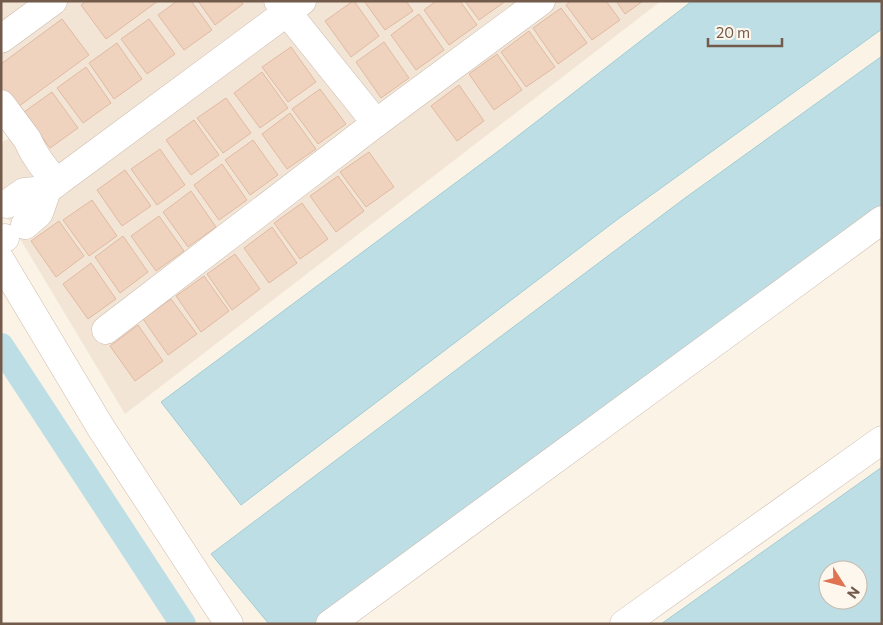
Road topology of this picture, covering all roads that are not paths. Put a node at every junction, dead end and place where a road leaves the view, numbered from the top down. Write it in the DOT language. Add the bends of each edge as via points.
graph roads {
  1 [pos="53,1"];
  2 [pos="541,1"];
  3 [pos="289,5"];
  4 [pos="1,39"];
  5 [pos="1,104"];
  6 [pos="376,122"];
  7 [pos="52,186"];
  8 [pos="7,204"];
  9 [pos="882,220"];
  10 [pos="8,241"];
  11 [pos="106,330"];
  12 [pos="882,440"];
  13 [pos="229,624"];
  14 [pos="330,624"];
  15 [pos="624,624"];
  1 -- 4 [label="street"];
  2 -- 6 [label="street"];
  3 -- 6 [label="street"];
  3 -- 7 [label="street"];
  5 -- 7 [label="street" via="27,139"];
  6 -- 11 [label="street"];
  7 -- 8 [label="street" via="24,192"];
  7 -- 10 [label="street" via="39,213"];
  9 -- 14 [label="street"];
  10 -- 13 [label="street" via="101,428"];
  12 -- 15 [label="street"];
}
